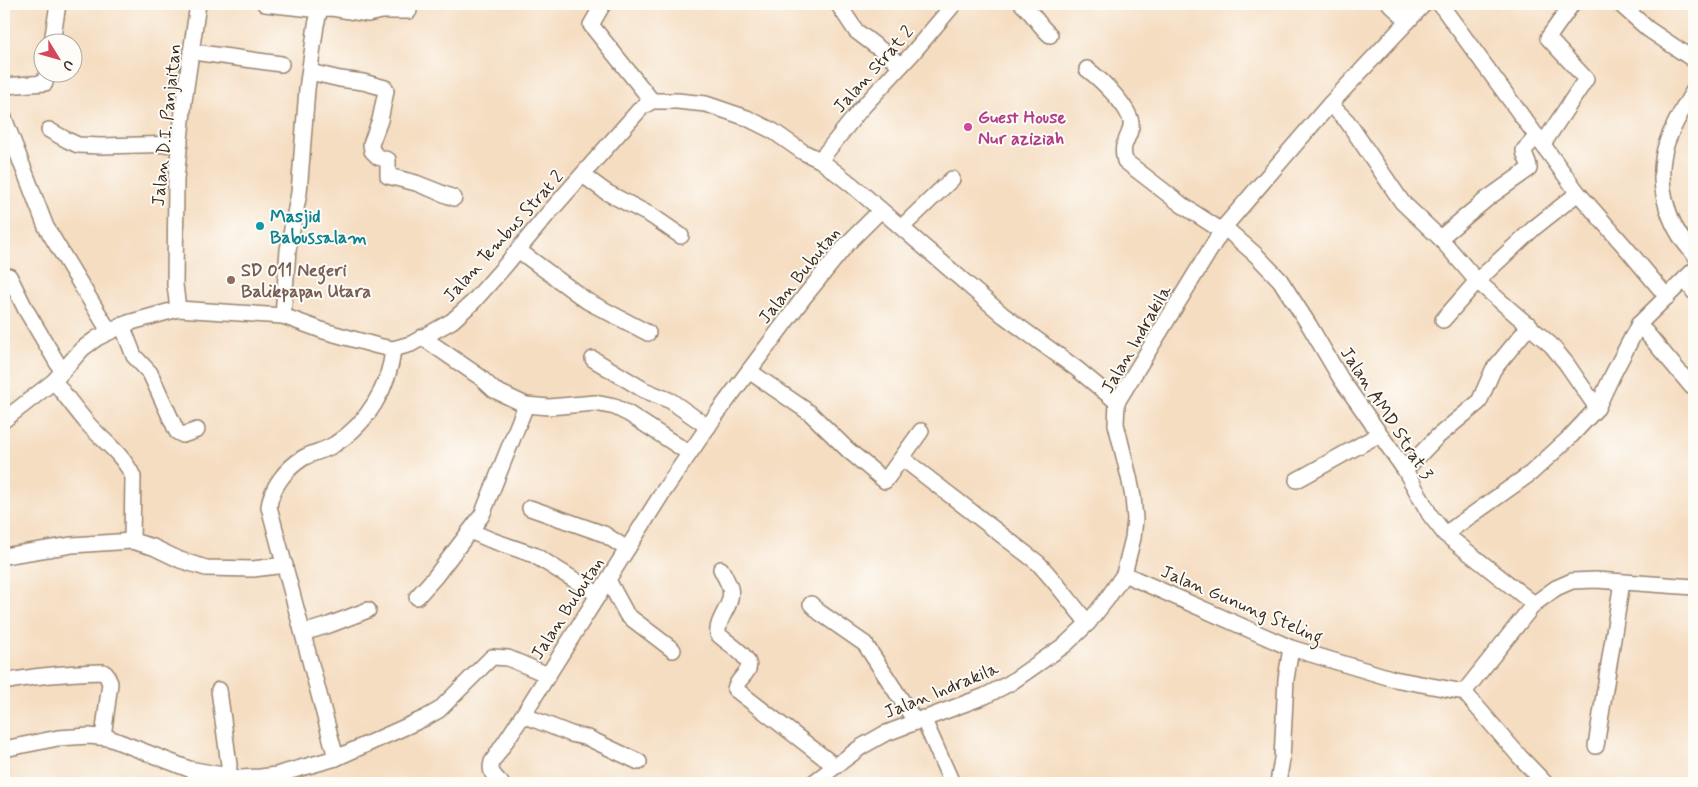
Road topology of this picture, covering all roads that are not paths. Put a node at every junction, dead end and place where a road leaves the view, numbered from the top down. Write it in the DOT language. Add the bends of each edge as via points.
graph roads {
  1 [pos="58,4"];
  2 [pos="198,4"];
  3 [pos="265,4"];
  4 [pos="603,4"];
  5 [pos="838,4"];
  6 [pos="954,4"];
  7 [pos="1022,4"];
  8 [pos="1390,4"];
  9 [pos="1424,4"];
  10 [pos="1440,4"];
  11 [pos="1572,4"];
  12 [pos="1620,4"];
  13 [pos="320,8"];
  14 [pos="409,11"];
  15 [pos="1408,21"];
  16 [pos="54,32"];
  17 [pos="1050,35"];
  18 [pos="192,52"];
  19 [pos="1694,60"];
  20 [pos="281,64"];
  21 [pos="902,65"];
  22 [pos="1087,69"];
  23 [pos="310,72"];
  24 [pos="45,82"];
  25 [pos="4,86"];
  26 [pos="1694,90"];
  27 [pos="652,101"];
  28 [pos="1330,104"];
  29 [pos="4,118"];
  30 [pos="49,130"];
  31 [pos="1540,140"];
  32 [pos="180,144"];
  33 [pos="820,160"];
  34 [pos="583,175"];
  35 [pos="952,179"];
  36 [pos="1578,193"];
  37 [pos="454,198"];
  38 [pos="882,210"];
  39 [pos="902,227"];
  40 [pos="1223,229"];
  41 [pos="681,236"];
  42 [pos="1440,238"];
  43 [pos="518,250"];
  44 [pos="1694,254"];
  45 [pos="1690,275"];
  46 [pos="9,276"];
  47 [pos="1478,280"];
  48 [pos="1694,292"];
  49 [pos="1667,297"];
  50 [pos="178,309"];
  51 [pos="283,316"];
  52 [pos="1443,320"];
  53 [pos="1639,324"];
  54 [pos="1530,325"];
  55 [pos="115,328"];
  56 [pos="648,333"];
  57 [pos="422,337"];
  58 [pos="393,349"];
  59 [pos="593,359"];
  60 [pos="748,371"];
  61 [pos="58,376"];
  62 [pos="1692,387"];
  63 [pos="1117,402"];
  64 [pos="526,405"];
  65 [pos="1597,408"];
  66 [pos="4,420"];
  67 [pos="708,426"];
  68 [pos="197,430"];
  69 [pos="921,431"];
  70 [pos="1380,434"];
  71 [pos="690,453"];
  72 [pos="902,458"];
  73 [pos="1405,470"];
  74 [pos="1297,480"];
  75 [pos="530,508"];
  76 [pos="470,531"];
  77 [pos="1445,534"];
  78 [pos="132,541"];
  79 [pos="627,549"];
  80 [pos="4,556"];
  81 [pos="286,565"];
  82 [pos="721,569"];
  83 [pos="1124,574"];
  84 [pos="608,580"];
  85 [pos="1622,582"];
  86 [pos="1694,587"];
  87 [pos="599,595"];
  88 [pos="417,597"];
  89 [pos="812,604"];
  90 [pos="1534,604"];
  91 [pos="368,610"];
  92 [pos="1088,623"];
  93 [pos="303,633"];
  94 [pos="1291,648"];
  95 [pos="673,650"];
  96 [pos="548,675"];
  97 [pos="4,682"];
  98 [pos="219,690"];
  99 [pos="1464,692"];
  100 [pos="523,715"];
  101 [pos="919,719"];
  102 [pos="103,737"];
  103 [pos="1596,746"];
  104 [pos="4,749"];
  105 [pos="336,758"];
  106 [pos="639,762"];
  107 [pos="835,766"];
  108 [pos="228,776"];
  109 [pos="501,783"];
  110 [pos="813,783"];
  111 [pos="952,783"];
  112 [pos="1278,783"];
  113 [pos="1545,783"];
  1 -- 16 [label="street"];
  2 -- 18 [label="street, Jalan D.I. Panjaitan"];
  3 -- 13 [label="street"];
  4 -- 27 [label="street" via="592,25"];
  5 -- 21 [label="street" via="856,31"];
  6 -- 21 [label="street, Jalan Strat 2"];
  7 -- 17 [label="street"];
  8 -- 15 [label="street"];
  9 -- 15 [label="street, Jalan Indrakila"];
  10 -- 31 [label="street"];
  11 -- 31 [label="street" via="1548,38 1586,79"];
  12 -- 19 [label="street" via="1648,29"];
  13 -- 14 [label="street" via="368,14"];
  13 -- 23 [label="street"];
  15 -- 28 [label="street, Jalan Indrakila"];
  18 -- 20 [label="street"];
  18 -- 32 [label="street, Jalan D.I. Panjaitan"];
  21 -- 33 [label="street, Jalan Strat 2"];
  22 -- 40 [label="street, Jalan AMD Strat 3" via="1120,101 1130,119 1123,147 1125,161 1182,205"];
  23 -- 37 [label="street" via="385,88 372,152 388,160 388,176"];
  23 -- 51 [label="street"];
  24 -- 25 [label="street"];
  26 -- 44 [label="street" via="1667,143 1662,188 1673,223"];
  27 -- 33 [label="street" via="706,104 747,118 773,130"];
  27 -- 34 [label="street, Jalan Tembus Strat 2" via="641,108"];
  28 -- 40 [label="street, Jalan Indrakila"];
  28 -- 42 [label="street" via="1347,121 1402,202"];
  29 -- 55 [label="street" via="46,227"];
  30 -- 32 [label="street" via="78,145"];
  31 -- 36 [label="street"];
  31 -- 42 [label="street" via="1524,150 1529,169"];
  32 -- 50 [label="street, Jalan D.I. Panjaitan" via="175,201"];
  33 -- 38 [label="street"];
  34 -- 41 [label="street"];
  34 -- 43 [label="street, Jalan Tembus Strat 2"];
  35 -- 39 [label="street"];
  36 -- 47 [label="street"];
  36 -- 49 [label="street"];
  38 -- 39 [label="street"];
  38 -- 60 [label="street, Jalan Bubutan" via="847,244"];
  39 -- 63 [label="street" via="1004,315"];
  40 -- 63 [label="street, Jalan Indrakila"];
  40 -- 70 [label="street, Jalan AMD Strat 3" via="1280,280 1341,379"];
  42 -- 47 [label="street"];
  43 -- 56 [label="street" via="587,300"];
  43 -- 57 [label="street, Jalan Tembus Strat 2" via="473,302 452,321"];
  45 -- 48 [label="street"];
  45 -- 49 [label="street"];
  46 -- 61 [label="street"];
  47 -- 52 [label="street"];
  47 -- 54 [label="street"];
  49 -- 53 [label="street"];
  50 -- 51 [label="street"];
  50 -- 55 [label="street"];
  51 -- 58 [label="street" via="324,331"];
  53 -- 62 [label="street"];
  53 -- 65 [label="street"];
  54 -- 65 [label="street" via="1551,344"];
  54 -- 73 [label="street" via="1493,370 1479,402 1437,437"];
  55 -- 61 [label="street" via="82,349"];
  55 -- 68 [label="street" via="150,373 176,432 183,435"];
  57 -- 58 [label="street, Jalan Tembus Strat 2"];
  57 -- 64 [label="street" via="480,376 494,390"];
  58 -- 81 [label="street" via="389,371 380,391 358,425 333,446 304,458 288,471 270,496 269,507"];
  59 -- 67 [label="street"];
  60 -- 67 [label="street, Jalan Bubutan"];
  60 -- 72 [label="street" via="810,413 886,481"];
  61 -- 66 [label="street"];
  61 -- 78 [label="street" via="88,423 130,469 133,477"];
  63 -- 83 [label="street, Jalan Indrakila" via="1116,424 1133,497 1134,519"];
  64 -- 71 [label="street" via="549,408 595,402 615,407"];
  64 -- 76 [label="street" via="484,510"];
  65 -- 77 [label="street" via="1531,473"];
  67 -- 71 [label="street, Jalan Bubutan"];
  69 -- 72 [label="street"];
  70 -- 73 [label="street, Jalan AMD Strat 3"];
  70 -- 74 [label="street"];
  71 -- 79 [label="street, Jalan Bubutan"];
  72 -- 92 [label="street" via="1038,563"];
  73 -- 77 [label="street, Jalan AMD Strat 3" via="1430,515"];
  75 -- 79 [label="street" via="604,534"];
  76 -- 87 [label="street" via="534,555"];
  76 -- 88 [label="street" via="436,578"];
  77 -- 90 [label="street, Jalan AMD Strat 3"];
  78 -- 80 [label="street" via="72,545"];
  78 -- 81 [label="street" via="153,546 180,560 206,568 253,569"];
  79 -- 84 [label="street, Jalan Bubutan"];
  81 -- 93 [label="street"];
  82 -- 107 [label="street" via="730,594 718,634 740,652 748,664 735,689"];
  83 -- 92 [label="street, Jalan Indrakila"];
  83 -- 94 [label="street, Jalan Gunung Steling"];
  84 -- 87 [label="street, Jalan Bubutan"];
  84 -- 95 [label="street" via="627,615"];
  85 -- 86 [label="street"];
  85 -- 90 [label="street" via="1572,581"];
  85 -- 103 [label="street"];
  87 -- 96 [label="street, Jalan Bubutan"];
  89 -- 101 [label="street" via="818,612 865,644"];
  90 -- 99 [label="street"];
  91 -- 93 [label="street"];
  92 -- 101 [label="street, Jalan Indrakila" via="1066,644 1010,683 985,696"];
  93 -- 105 [label="street"];
  94 -- 99 [label="street, Jalan Gunung Steling" via="1394,679"];
  94 -- 112 [label="street"];
  96 -- 100 [label="street"];
  96 -- 105 [label="street, Jalan Bubutan" via="508,658 492,657 439,710"];
  97 -- 102 [label="street" via="60,673 103,672 110,683"];
  98 -- 108 [label="street"];
  99 -- 113 [label="street"];
  100 -- 106 [label="street" via="588,738"];
  100 -- 109 [label="street" via="490,768"];
  101 -- 107 [label="street, Jalan Indrakila" via="884,734"];
  101 -- 111 [label="street"];
  102 -- 104 [label="street, Jalan Bubutan" via="58,738"];
  102 -- 108 [label="street, Jalan Bubutan" via="189,769"];
  105 -- 108 [label="street, Jalan Bubutan" via="276,776"];
  107 -- 110 [label="street, Jalan Indrakila"];
}
